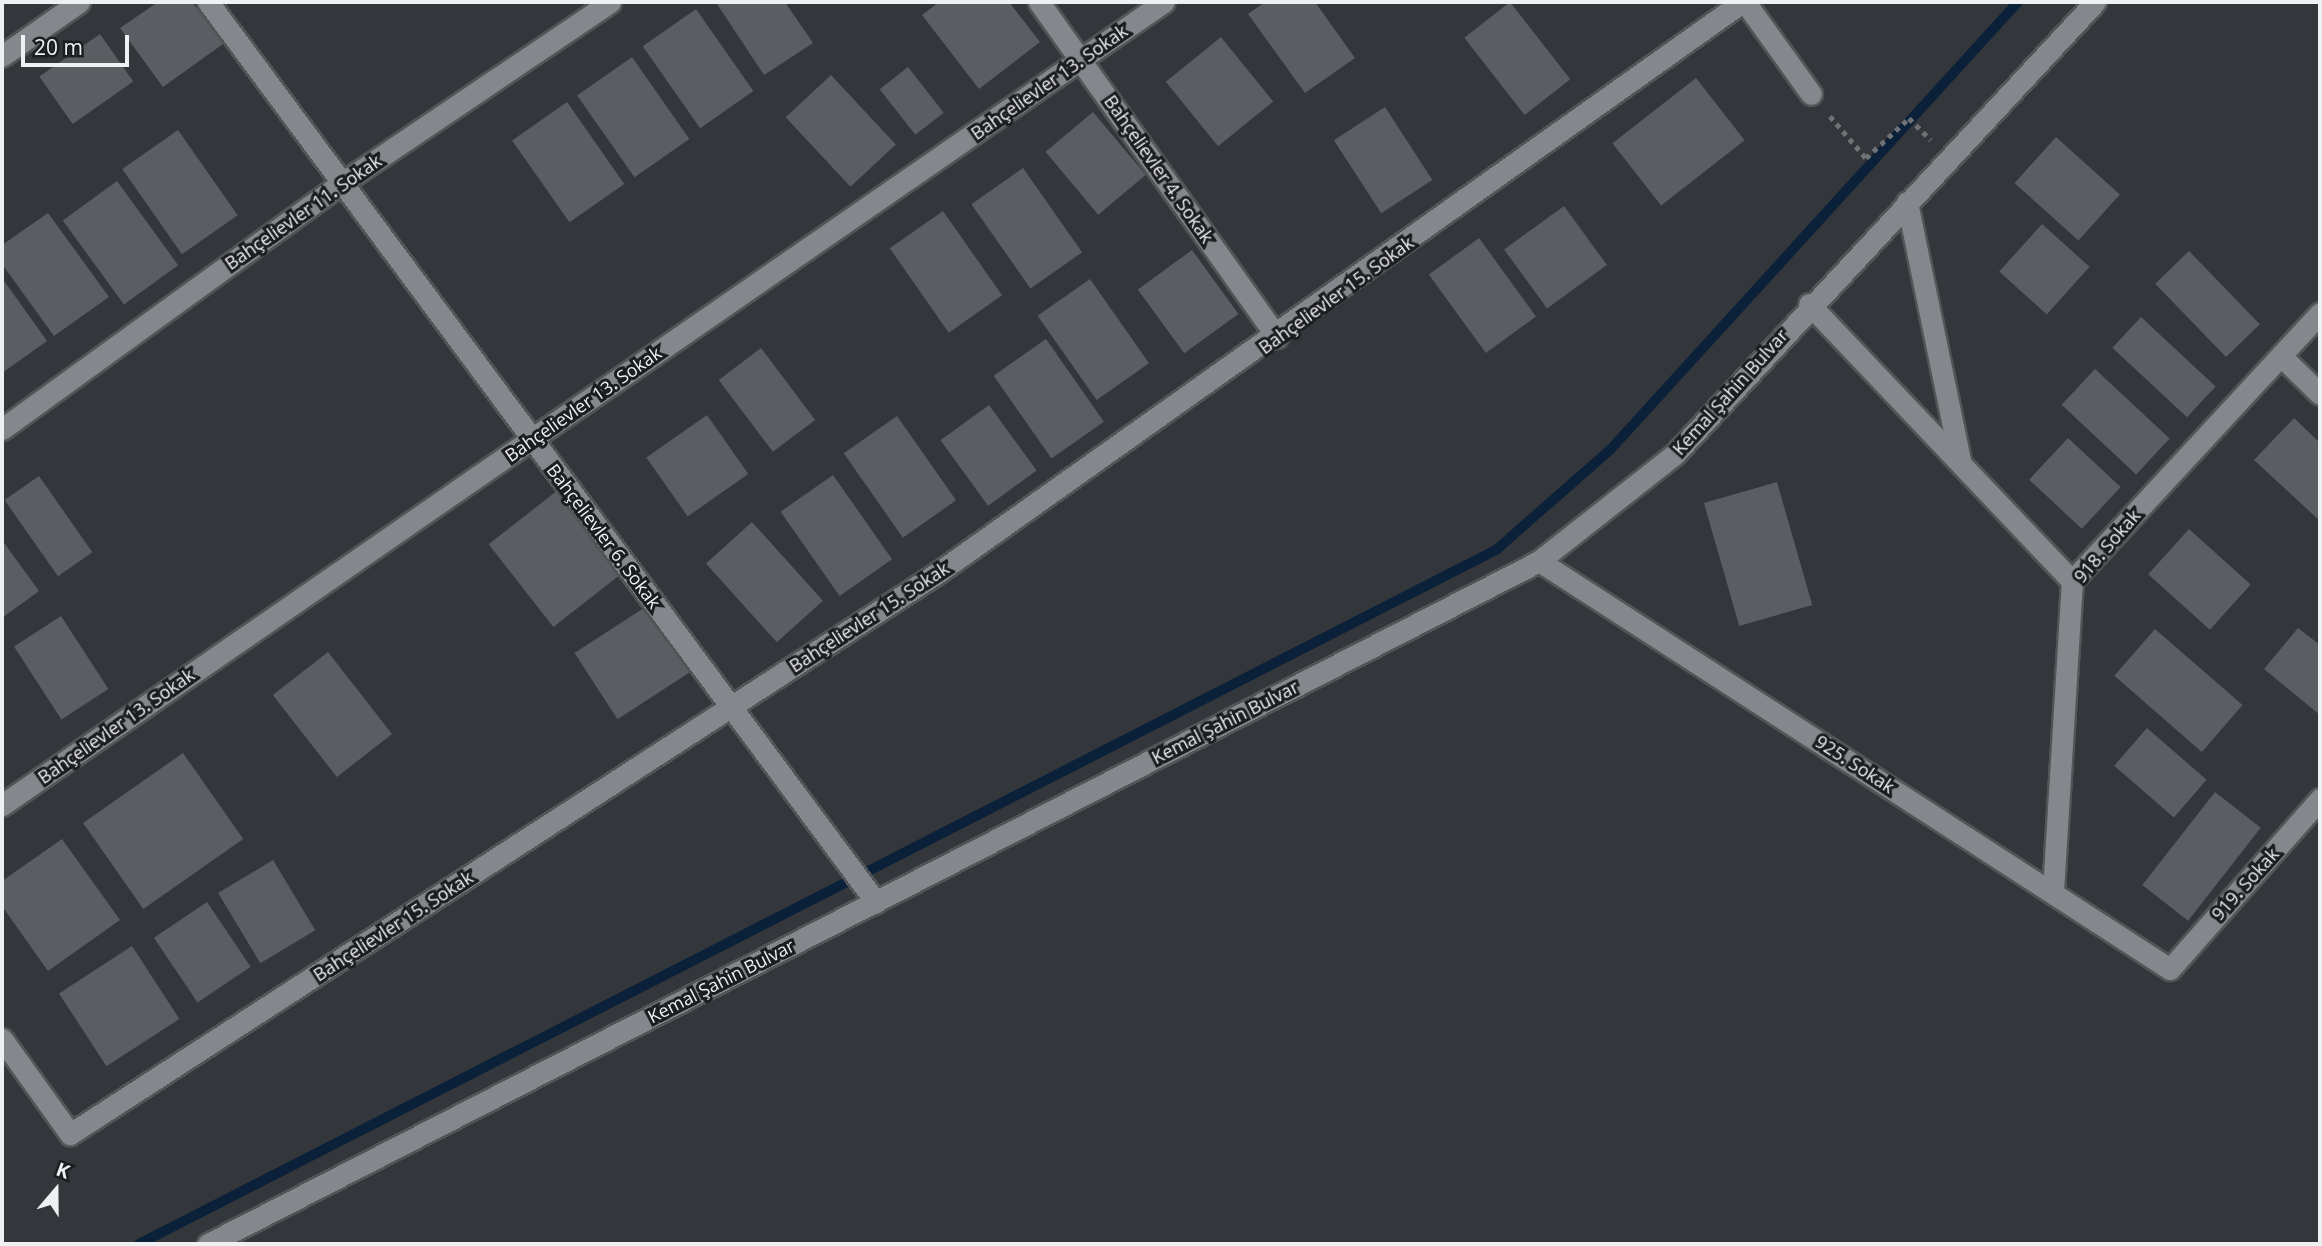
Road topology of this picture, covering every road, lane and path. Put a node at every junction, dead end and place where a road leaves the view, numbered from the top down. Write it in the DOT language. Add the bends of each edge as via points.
graph roads {
  1 [pos="79,2"];
  2 [pos="208,2"];
  3 [pos="610,2"];
  4 [pos="1040,2"];
  5 [pos="1164,2"];
  6 [pos="1744,2"];
  7 [pos="2095,2"];
  8 [pos="2,56"];
  9 [pos="1082,60"];
  10 [pos="1811,94"];
  11 [pos="1949,158"];
  12 [pos="342,183"];
  13 [pos="1907,202"];
  14 [pos="1809,304"];
  15 [pos="2320,313"];
  16 [pos="1277,337"];
  17 [pos="2281,356"];
  18 [pos="2320,394"];
  19 [pos="2,429"];
  20 [pos="532,439"];
  21 [pos="1960,460"];
  22 [pos="1539,561"];
  23 [pos="2073,581"];
  24 [pos="732,708"];
  25 [pos="2320,799"];
  26 [pos="2,805"];
  27 [pos="2053,891"];
  28 [pos="874,900"];
  29 [pos="2169,969"];
  30 [pos="2,1039"];
  31 [pos="208,1244"];
  1 -- 8 [label="street"];
  2 -- 12 [label="street, Bahçelievler 6. Sokak"];
  3 -- 12 [label="street, Bahçelievler 11. Sokak"];
  4 -- 9 [label="street, Bahçelievler 4. Sokak"];
  5 -- 9 [label="street, Bahçelievler 13. Sokak"];
  6 -- 10 [label="street"];
  6 -- 16 [label="street, Bahçelievler 15. Sokak"];
  7 -- 11 [label="street, Kemal Şahin Bulvar"];
  9 -- 16 [label="street, Bahçelievler 4. Sokak"];
  9 -- 20 [label="street, Bahçelievler 13. Sokak"];
  10 -- 11 [label="path" via="1866,158 1909,118"];
  11 -- 13 [label="street, Kemal Şahin Bulvar"];
  12 -- 19 [label="street, Bahçelievler 11. Sokak"];
  12 -- 20 [label="street, Bahçelievler 6. Sokak"];
  13 -- 14 [label="street, Kemal Şahin Bulvar"];
  13 -- 21 [label="street"];
  14 -- 21 [label="street"];
  14 -- 22 [label="street, Kemal Şahin Bulvar" via="1675,454"];
  15 -- 17 [label="street, 918. Sokak"];
  16 -- 24 [label="street, Bahçelievler 15. Sokak"];
  17 -- 18 [label="street"];
  17 -- 23 [label="street, 918. Sokak"];
  20 -- 24 [label="street, Bahçelievler 6. Sokak"];
  20 -- 26 [label="street, Bahçelievler 13. Sokak"];
  21 -- 23 [label="street"];
  22 -- 27 [label="street, 925. Sokak"];
  22 -- 28 [label="street, Kemal Şahin Bulvar"];
  23 -- 27 [label="street, 918. Sokak"];
  24 -- 28 [label="street, Bahçelievler 6. Sokak"];
  24 -- 30 [label="street, Bahçelievler 15. Sokak" via="70,1134"];
  25 -- 29 [label="street, 919. Sokak"];
  27 -- 29 [label="street, 925. Sokak"];
  28 -- 31 [label="street, Kemal Şahin Bulvar"];
}
